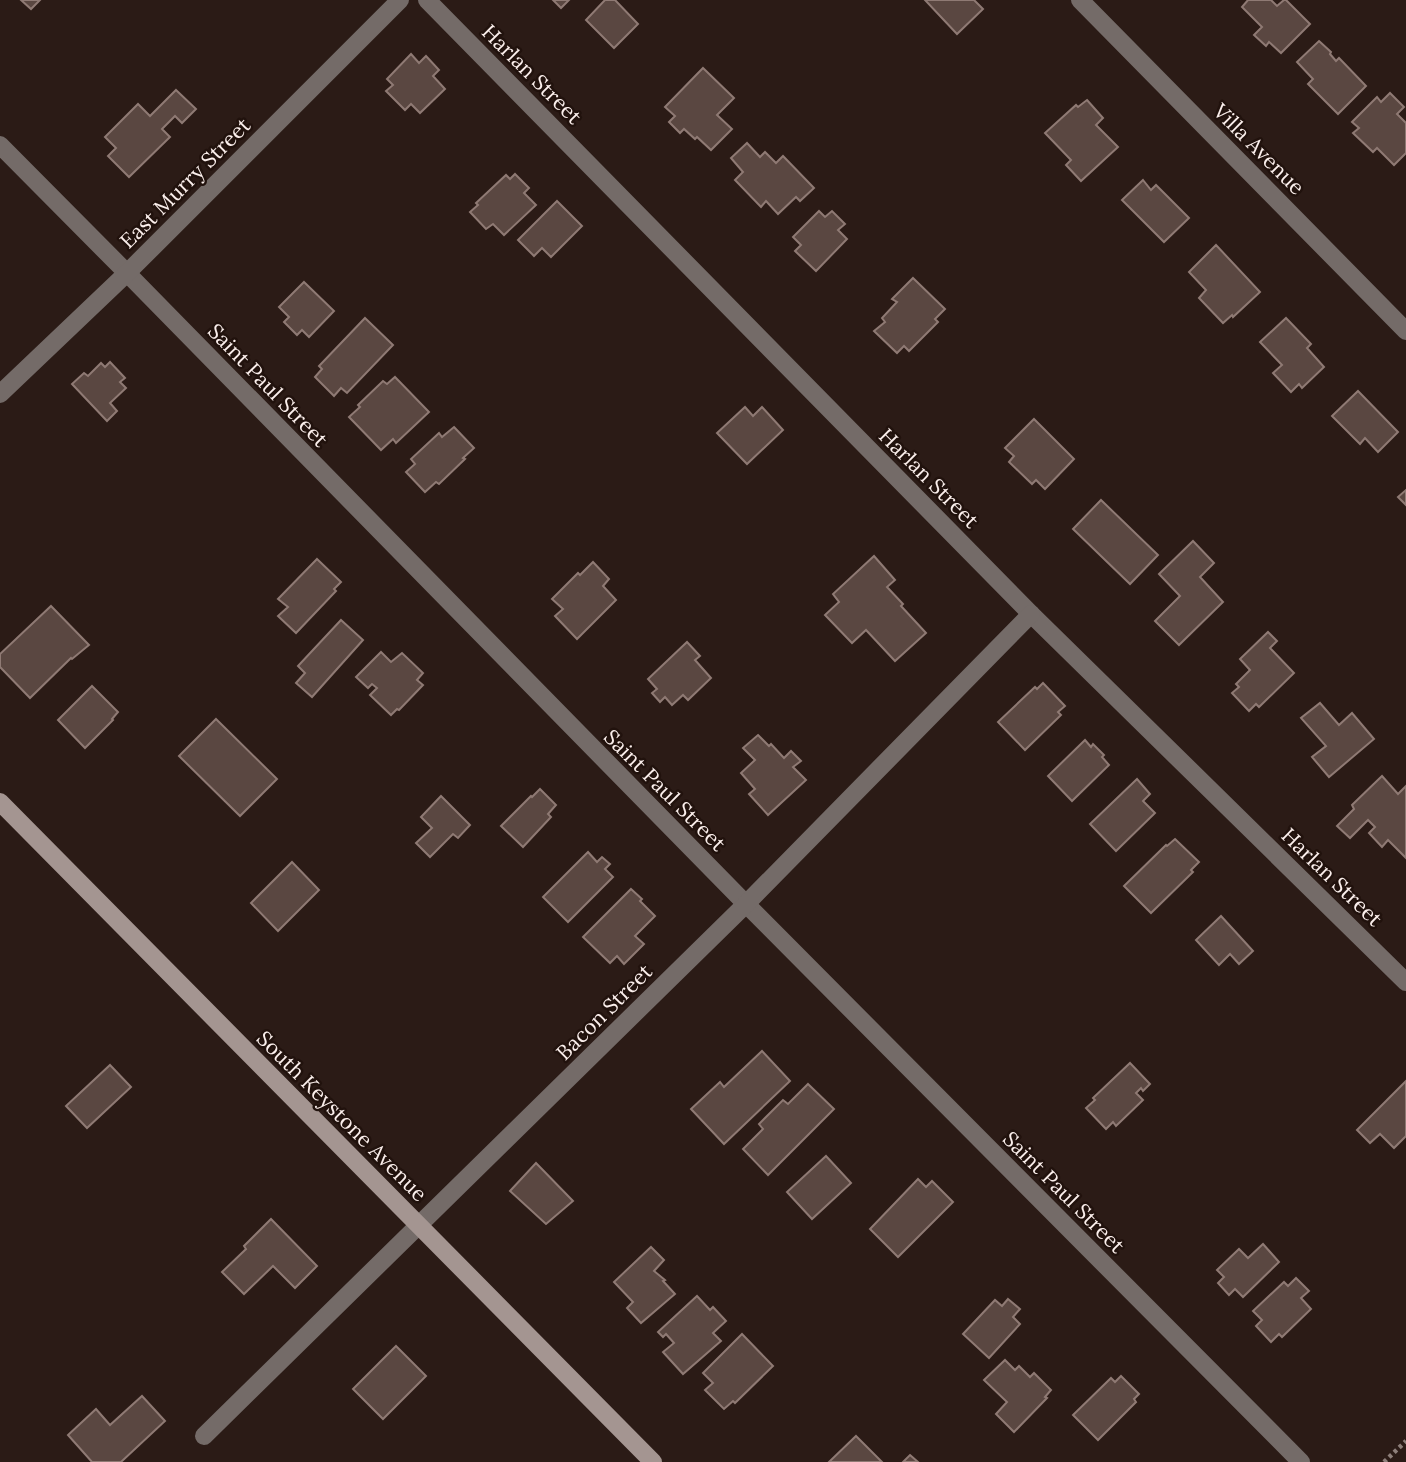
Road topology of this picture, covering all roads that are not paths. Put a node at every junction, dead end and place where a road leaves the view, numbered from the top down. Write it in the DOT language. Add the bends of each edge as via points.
graph roads {
  1 [pos="400,0"];
  2 [pos="427,0"];
  3 [pos="1080,0"];
  4 [pos="0,145"];
  5 [pos="127,273"];
  6 [pos="1406,331"];
  7 [pos="0,394"];
  8 [pos="1031,614"];
  9 [pos="0,802"];
  10 [pos="746,904"];
  11 [pos="1406,982"];
  12 [pos="419,1226"];
  13 [pos="204,1436"];
  14 [pos="653,1462"];
  15 [pos="1301,1462"];
  1 -- 5 [label="street, East Murry Street"];
  2 -- 8 [label="street, Harlan Street"];
  3 -- 6 [label="street, Villa Avenue"];
  4 -- 5 [label="street, Saint Paul Street"];
  5 -- 7 [label="street, East Murry Street"];
  5 -- 10 [label="street, Saint Paul Street"];
  8 -- 10 [label="street, Bacon Street"];
  8 -- 11 [label="street, Harlan Street"];
  9 -- 12 [label="main road, South Keystone Avenue"];
  10 -- 12 [label="street, Bacon Street"];
  10 -- 15 [label="street, Saint Paul Street"];
  12 -- 13 [label="street, Bacon Street"];
  12 -- 14 [label="main road, South Keystone Avenue"];
}
